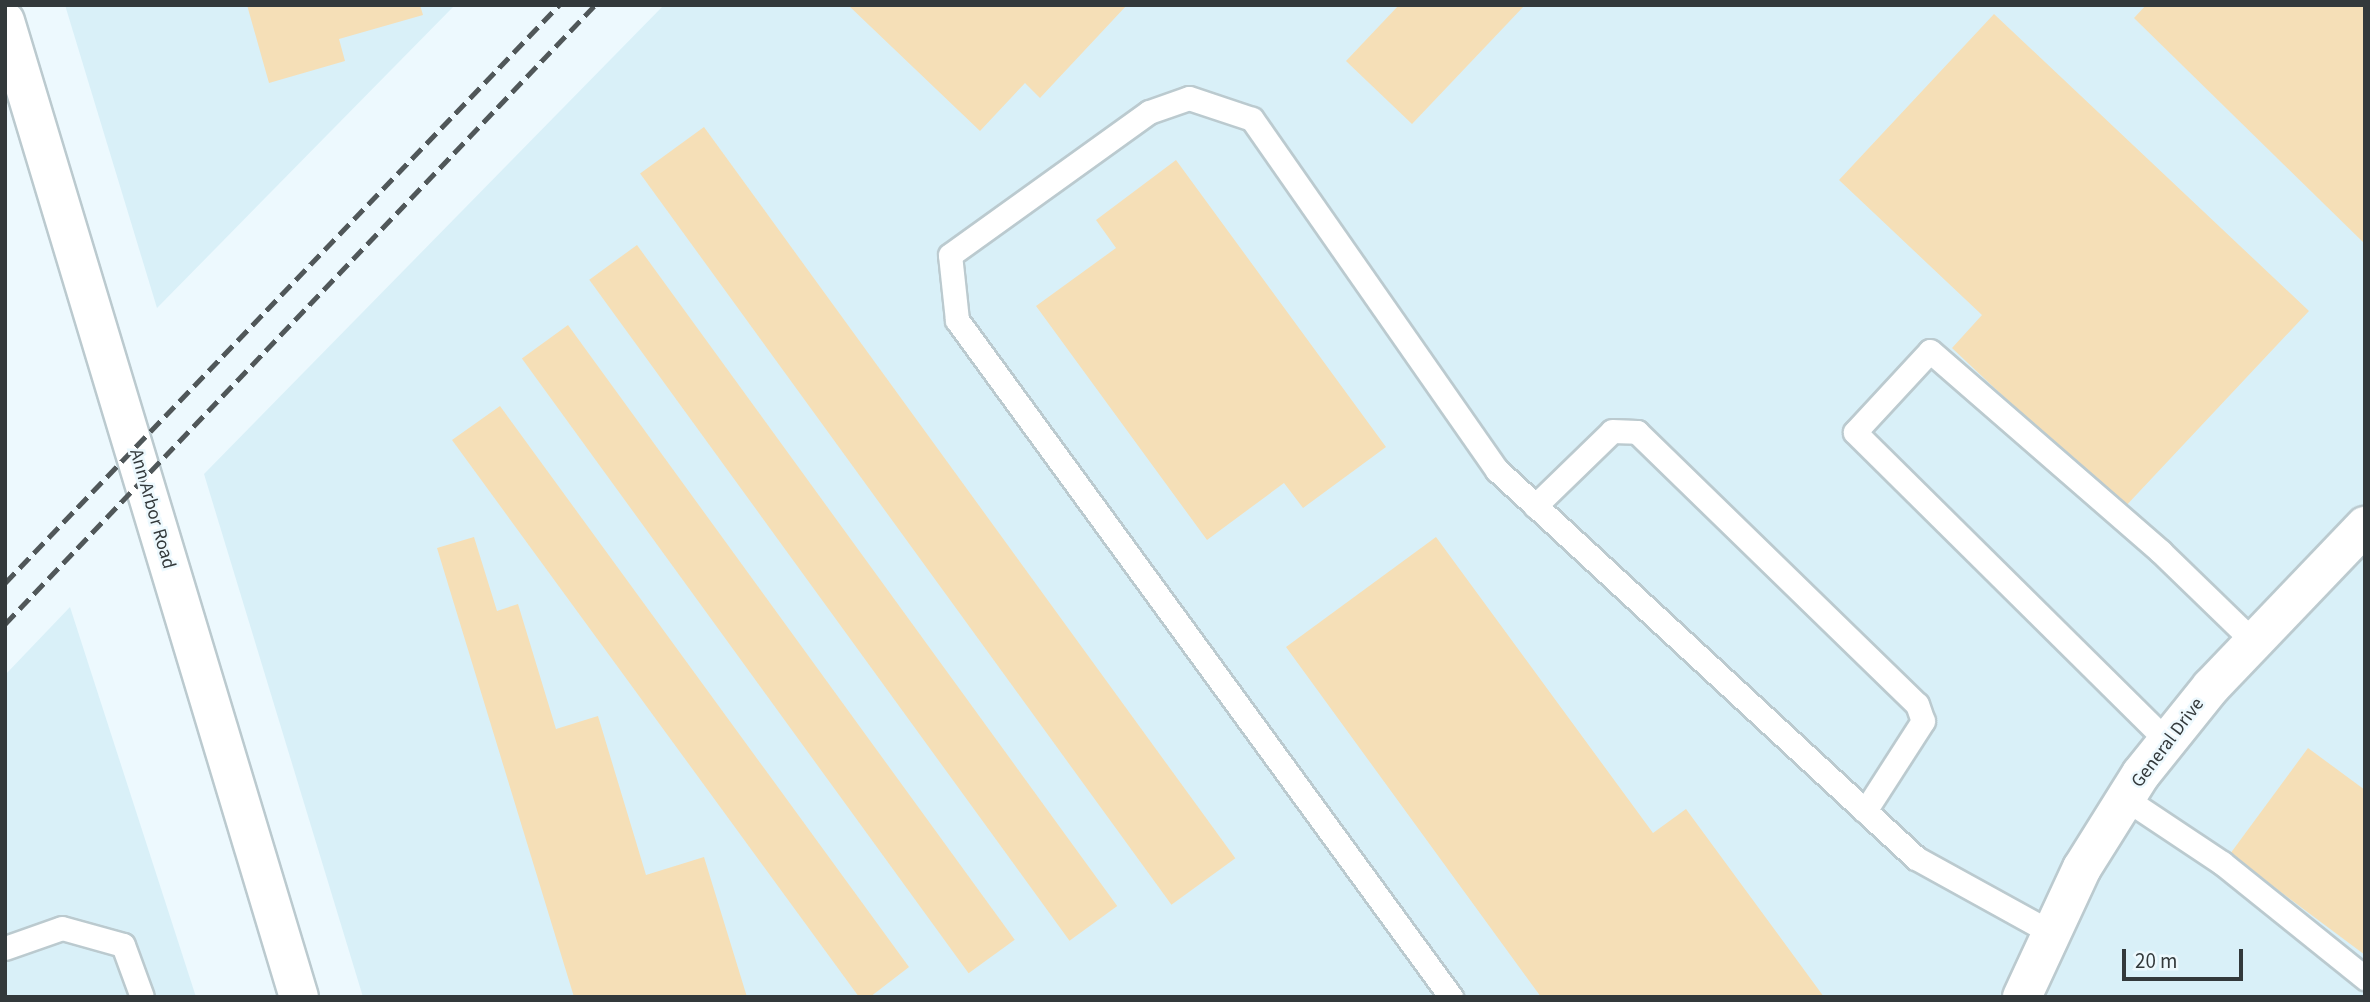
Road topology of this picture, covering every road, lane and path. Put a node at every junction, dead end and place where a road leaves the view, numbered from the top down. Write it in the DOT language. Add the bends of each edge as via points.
graph roads {
  1 [pos="5,21"];
  2 [pos="1535,506"];
  3 [pos="2365,526"];
  4 [pos="2254,642"];
  5 [pos="2167,741"];
  6 [pos="2126,799"];
  7 [pos="1865,811"];
  8 [pos="2050,932"];
  9 [pos="5,948"];
  10 [pos="2365,978"];
  11 [pos="142,997"];
  12 [pos="299,997"];
  13 [pos="1451,997"];
  14 [pos="2022,997"];
  1 -- 12 [label="main road, Ann Arbor Road"];
  2 -- 7 [label="lane"];
  2 -- 7 [label="lane" via="1612,431 1637,432 1917,704 1923,721"];
  2 -- 13 [label="lane" via="1497,470 1252,119 1189,98 1149,112 950,255 957,320"];
  3 -- 4 [label="main road, General Drive"];
  4 -- 5 [label="main road, General Drive"];
  4 -- 5 [label="lane" via="2161,552 1930,351 1855,432"];
  5 -- 6 [label="main road, General Drive"];
  6 -- 8 [label="main road, General Drive"];
  6 -- 10 [label="lane" via="2222,863"];
  7 -- 8 [label="lane" via="1916,858"];
  8 -- 14 [label="main road, General Drive"];
  9 -- 11 [label="lane" via="62,928 124,945"];
}
